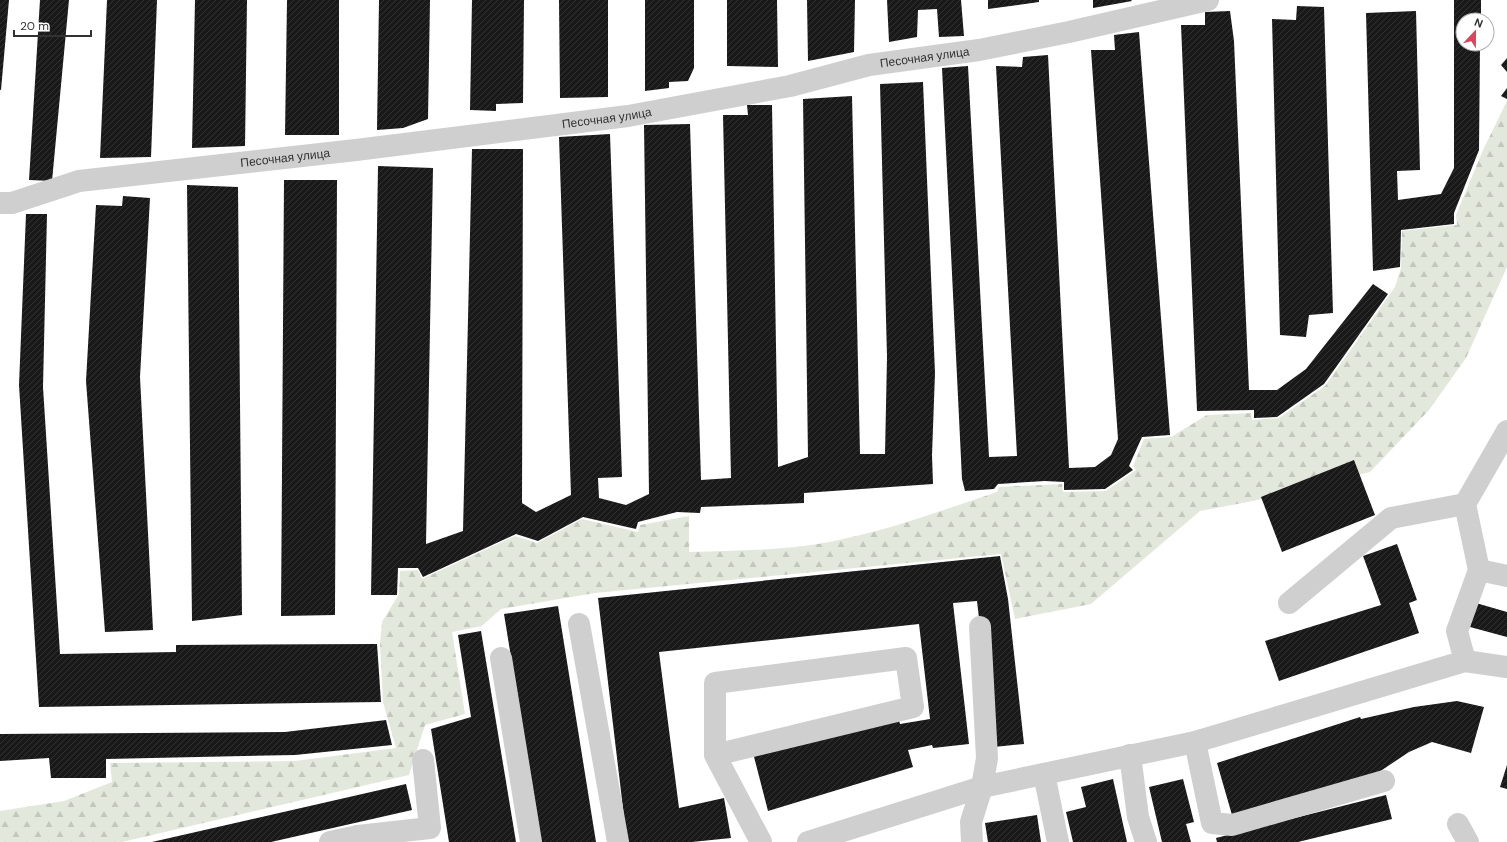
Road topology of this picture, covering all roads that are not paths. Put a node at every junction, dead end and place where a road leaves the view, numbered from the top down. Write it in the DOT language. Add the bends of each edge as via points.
graph roads {
  1 [pos="1208,0"];
  2 [pos="0,203"];
  3 [pos="1507,431"];
  4 [pos="1465,504"];
  5 [pos="1479,570"];
  6 [pos="1507,576"];
  7 [pos="1289,603"];
  8 [pos="579,624"];
  9 [pos="980,627"];
  10 [pos="501,658"];
  11 [pos="1465,661"];
  12 [pos="1507,667"];
  13 [pos="1195,742"];
  14 [pos="715,755"];
  15 [pos="1130,755"];
  16 [pos="423,760"];
  17 [pos="1044,774"];
  18 [pos="1384,781"];
  19 [pos="982,787"];
  20 [pos="358,839"];
  21 [pos="330,842"];
  22 [pos="531,842"];
  23 [pos="618,842"];
  24 [pos="761,842"];
  25 [pos="808,842"];
  26 [pos="972,842"];
  27 [pos="1058,842"];
  28 [pos="1146,842"];
  1 -- 2 [label="street, Песочная улица" via="979,50 869,65 790,86 628,116 79,181 12,203"];
  3 -- 4 [label="street"];
  4 -- 5 [label="street"];
  4 -- 7 [label="street" via="1391,518"];
  5 -- 6 [label="street"];
  5 -- 11 [label="street" via="1457,631"];
  8 -- 23 [label="street"];
  9 -- 19 [label="street" via="987,758"];
  10 -- 22 [label="street"];
  11 -- 12 [label="street"];
  11 -- 13 [label="street"];
  13 -- 15 [label="street"];
  13 -- 18 [label="street" via="1212,822 1232,825"];
  14 -- 14 [label="street" via="716,684 906,658 913,707"];
  14 -- 24 [label="street"];
  15 -- 17 [label="street"];
  15 -- 28 [label="street" via="1138,817"];
  16 -- 20 [label="street" via="430,828"];
  17 -- 19 [label="street"];
  17 -- 27 [label="street"];
  19 -- 25 [label="street"];
  19 -- 26 [label="street" via="971,822"];
  20 -- 21 [label="street"];
}
